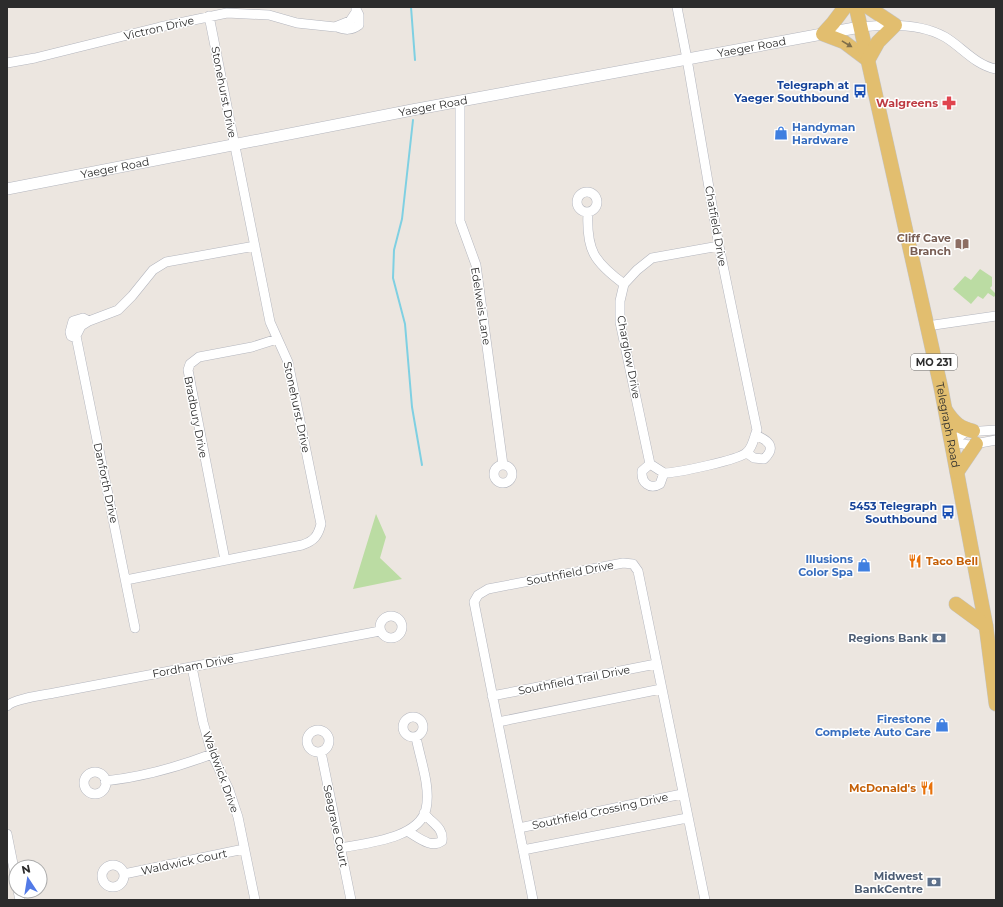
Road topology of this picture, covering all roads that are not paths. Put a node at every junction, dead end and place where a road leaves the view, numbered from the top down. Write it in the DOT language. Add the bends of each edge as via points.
graph roads {
  1 [pos="677,7"];
  2 [pos="845,7"];
  3 [pos="856,7"];
  4 [pos="868,7"];
  5 [pos="356,8"];
  6 [pos="209,16"];
  7 [pos="895,25"];
  8 [pos="337,27"];
  9 [pos="860,27"];
  10 [pos="823,34"];
  11 [pos="687,59"];
  12 [pos="868,60"];
  13 [pos="7,63"];
  14 [pos="996,69"];
  15 [pos="460,101"];
  16 [pos="234,145"];
  17 [pos="7,189"];
  18 [pos="588,212"];
  19 [pos="255,246"];
  20 [pos="719,246"];
  21 [pos="624,284"];
  22 [pos="996,316"];
  23 [pos="927,326"];
  24 [pos="277,339"];
  25 [pos="945,409"];
  26 [pos="996,430"];
  27 [pos="975,438"];
  28 [pos="754,440"];
  29 [pos="996,440"];
  30 [pos="951,442"];
  31 [pos="747,453"];
  32 [pos="650,464"];
  33 [pos="503,465"];
  34 [pos="957,472"];
  35 [pos="664,473"];
  36 [pos="225,560"];
  37 [pos="126,580"];
  38 [pos="956,604"];
  39 [pos="986,626"];
  40 [pos="135,628"];
  41 [pos="380,631"];
  42 [pos="656,664"];
  43 [pos="192,667"];
  44 [pos="661,689"];
  45 [pos="492,696"];
  46 [pos="996,704"];
  47 [pos="7,706"];
  48 [pos="498,722"];
  49 [pos="416,737"];
  50 [pos="320,752"];
  51 [pos="212,754"];
  52 [pos="105,781"];
  53 [pos="682,794"];
  54 [pos="424,814"];
  55 [pos="688,818"];
  56 [pos="519,828"];
  57 [pos="407,831"];
  58 [pos="7,834"];
  59 [pos="341,848"];
  60 [pos="244,850"];
  61 [pos="524,850"];
  62 [pos="12,859"];
  63 [pos="124,874"];
  64 [pos="255,900"];
  65 [pos="352,900"];
  66 [pos="533,900"];
  67 [pos="705,900"];
  1 -- 11 [label="street, Chatfield Drive"];
  2 -- 10 [label="main road"];
  3 -- 9 [label="main road, Telegraph Road / MO 231"];
  4 -- 7 [label="main road"];
  5 -- 8 [label="street" via="350,21"];
  5 -- 8 [label="street, Victron Drive" via="359,25 353,30"];
  6 -- 8 [label="street, Victron Drive" via="246,13 269,15 297,23"];
  6 -- 13 [label="street, Victron Drive"];
  6 -- 16 [label="street, Stonehurst Drive"];
  7 -- 9 [label="street"];
  7 -- 12 [label="main road" via="878,42"];
  7 -- 14 [label="street" via="944,36 976,61"];
  9 -- 10 [label="street, Yaeger Road"];
  9 -- 12 [label="main road, Telegraph Road / MO 231"];
  10 -- 11 [label="street, Yaeger Road"];
  10 -- 12 [label="main road, one-way" via="844,42"];
  11 -- 15 [label="street, Yaeger Road"];
  11 -- 20 [label="street, Chatfield Drive"];
  12 -- 23 [label="main road, Telegraph Road / MO 231"];
  15 -- 16 [label="street, Yaeger Road"];
  15 -- 33 [label="street, Edelweis Lane" via="460,221 476,265"];
  16 -- 17 [label="street, Yaeger Road"];
  16 -- 19 [label="street, Stonehurst Drive"];
  18 -- 21 [label="street" via="590,246 598,263"];
  19 -- 24 [label="street, Stonehurst Drive" via="270,322"];
  19 -- 37 [label="street, Danforth Drive" via="166,262 152,270 118,310 81,326 76,338"];
  20 -- 21 [label="street" via="652,258"];
  20 -- 28 [label="street, Chatfield Drive" via="756,430"];
  21 -- 32 [label="street, Charglow Drive" via="620,301 620,322"];
  22 -- 23 [label="street"];
  23 -- 25 [label="main road, Telegraph Road / MO 231"];
  24 -- 36 [label="street, Bradbury Drive" via="252,347 199,357 190,364 188,370"];
  24 -- 36 [label="street, Stonehurst Drive" via="288,362 321,524 318,534 309,542"];
  25 -- 27 [label="main road" via="953,422"];
  25 -- 30 [label="main road, Telegraph Road / MO 231"];
  26 -- 27 [label="street"];
  27 -- 29 [label="street"];
  27 -- 30 [label="street" via="966,432"];
  27 -- 34 [label="main road"];
  28 -- 31 [label="street"];
  28 -- 31 [label="street" via="767,441 770,454 764,459 754,458"];
  30 -- 34 [label="main road, Telegraph Road / MO 231"];
  31 -- 35 [label="street" via="717,463"];
  32 -- 35 [label="street"];
  32 -- 35 [label="street" via="642,472 643,481 648,486 660,484"];
  34 -- 39 [label="main road, Telegraph Road / MO 231"];
  36 -- 37 [label="street, Stonehurst Drive"];
  37 -- 40 [label="street, Danforth Drive"];
  38 -- 39 [label="main road"];
  39 -- 46 [label="main road, Telegraph Road / MO 231"];
  41 -- 43 [label="street, Fordham Drive"];
  42 -- 44 [label="street, Southfield Drive"];
  42 -- 45 [label="street, Southfield Trail Drive"];
  42 -- 45 [label="street, Southfield Drive" via="638,571 633,564 615,564 488,589 475,598"];
  43 -- 47 [label="street, Fordham Drive" via="54,692"];
  43 -- 51 [label="street, Waldwick Drive"];
  44 -- 48 [label="street"];
  44 -- 53 [label="street, Southfield Drive"];
  45 -- 48 [label="street, Southfield Drive"];
  48 -- 56 [label="street, Southfield Drive"];
  49 -- 54 [label="street" via="425,779 427,799"];
  50 -- 59 [label="street, Seagrave Court"];
  51 -- 52 [label="street" via="186,764"];
  51 -- 60 [label="street, Waldwick Drive" via="229,790 238,817"];
  53 -- 55 [label="street, Southfield Drive"];
  53 -- 56 [label="street, Southfield Crossing Drive"];
  54 -- 57 [label="street"];
  54 -- 57 [label="street" via="441,829 442,841 432,845"];
  55 -- 61 [label="street, Southfield Crossing Drive"];
  55 -- 67 [label="street, Southfield Drive"];
  56 -- 61 [label="street, Southfield Drive"];
  57 -- 59 [label="street" via="390,838"];
  58 -- 62 [label="street"];
  59 -- 65 [label="street, Seagrave Court"];
  60 -- 63 [label="street, Waldwick Court"];
  60 -- 64 [label="street, Waldwick Drive"];
  61 -- 66 [label="street, Southfield Drive"];
}
